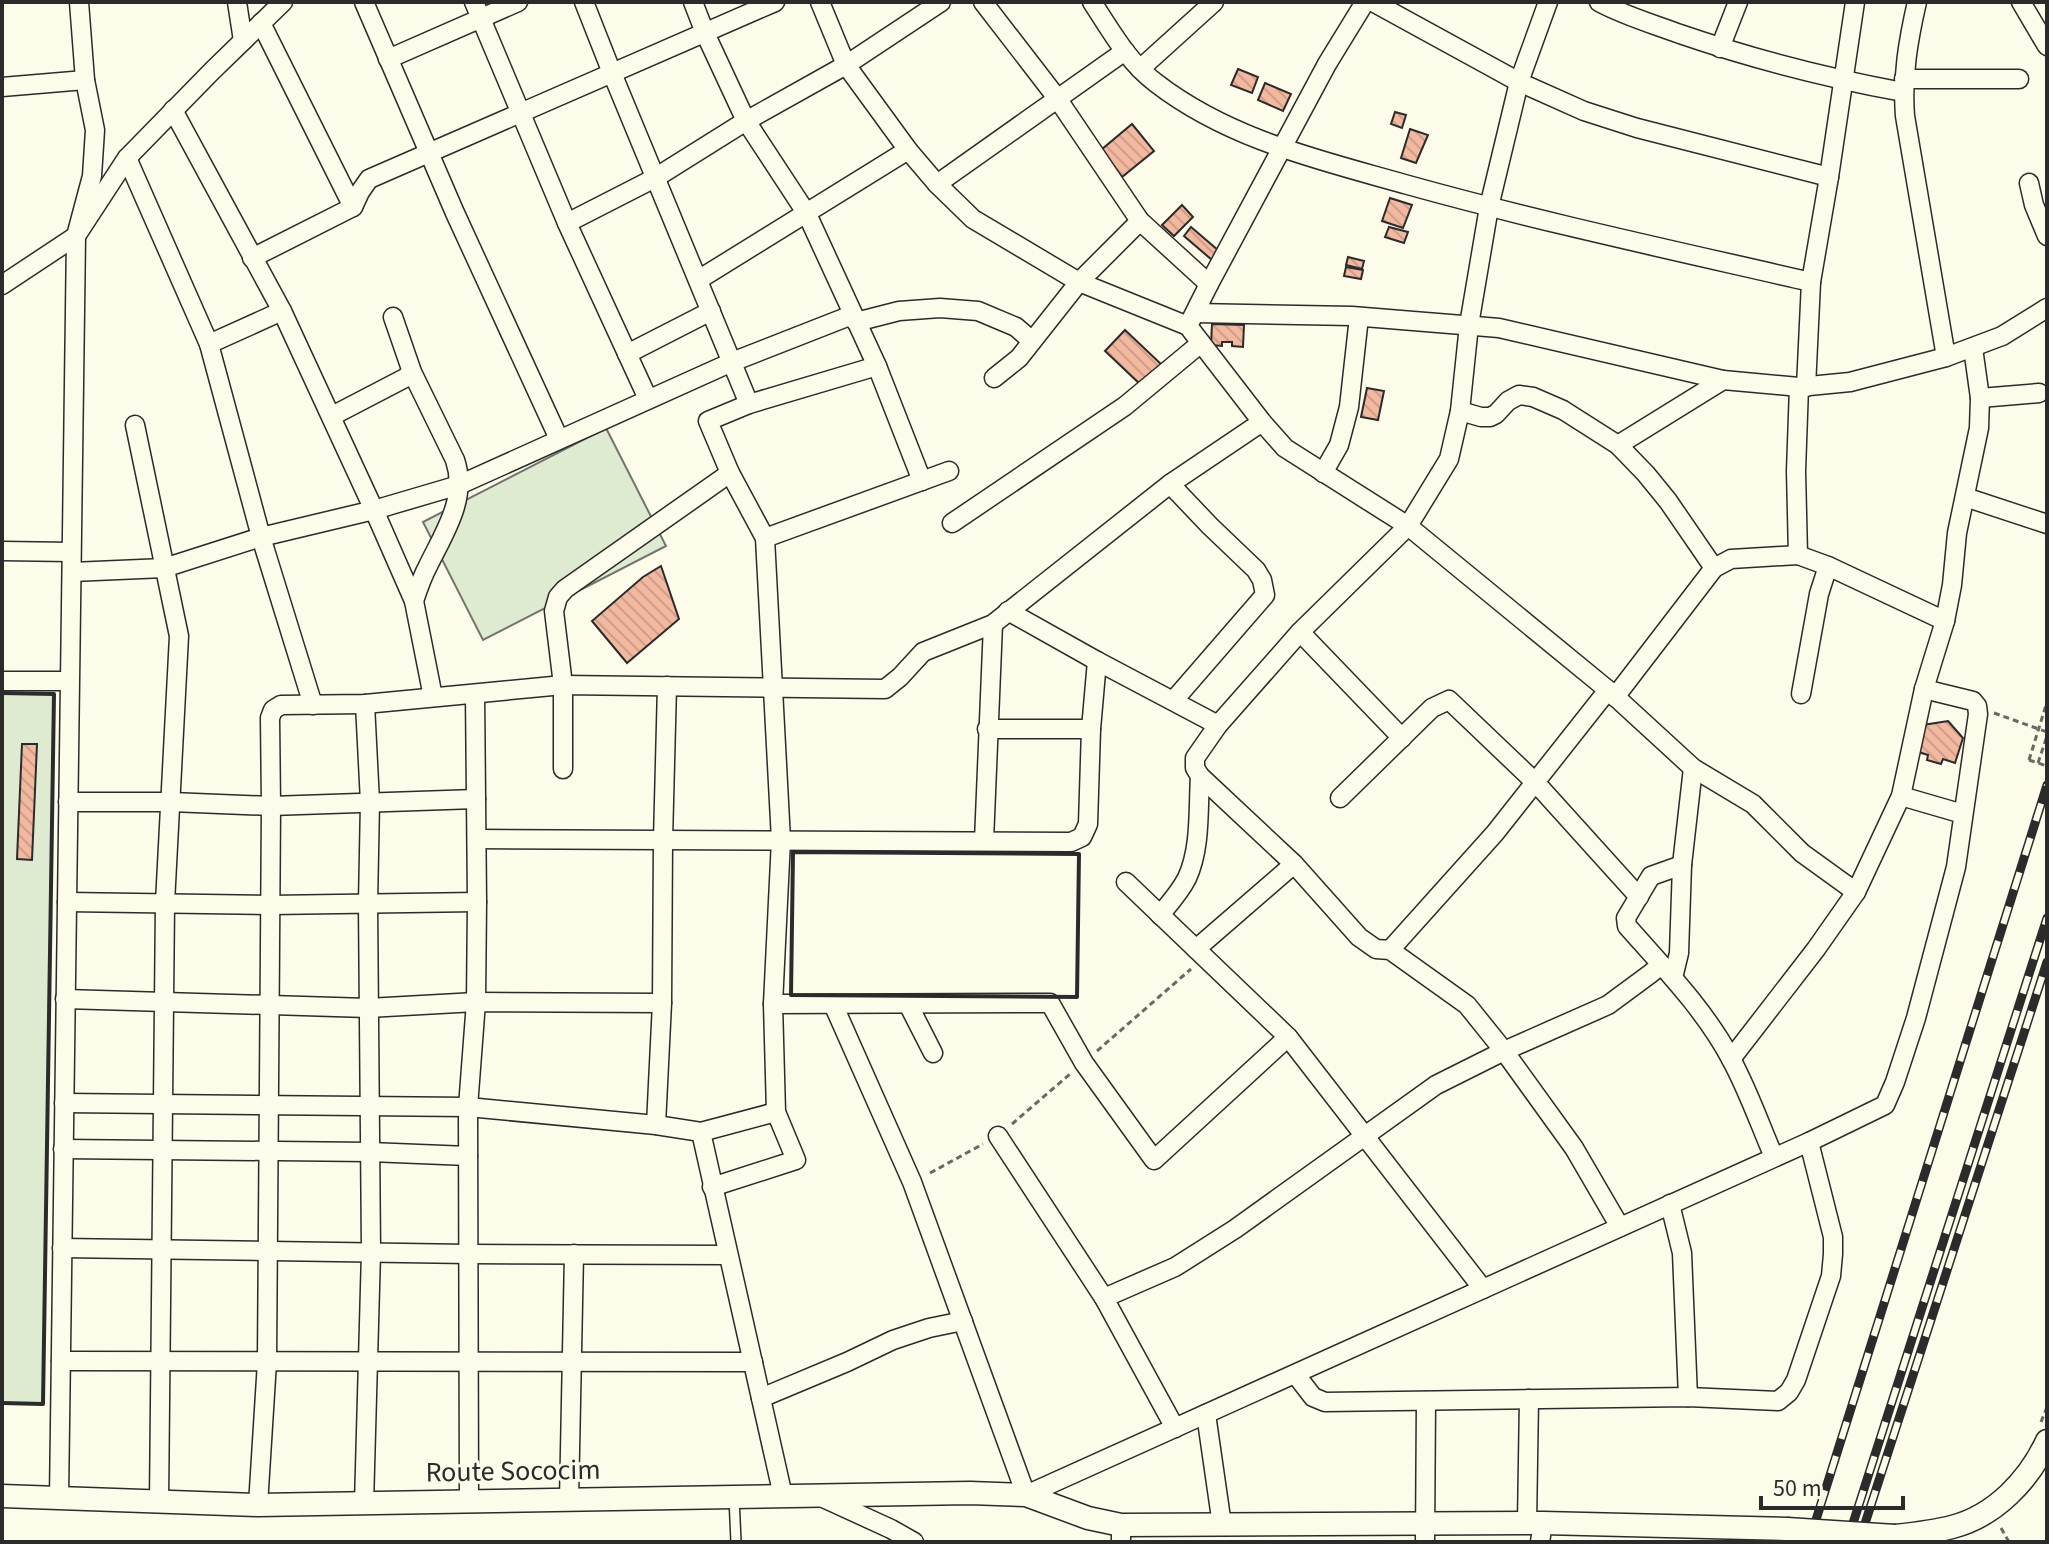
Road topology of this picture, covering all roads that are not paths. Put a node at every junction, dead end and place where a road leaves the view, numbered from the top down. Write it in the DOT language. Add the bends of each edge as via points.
graph roads {
  1 [pos="79,2"];
  2 [pos="237,2"];
  3 [pos="283,2"];
  4 [pos="364,2"];
  5 [pos="518,2"];
  6 [pos="584,2"];
  7 [pos="693,2"];
  8 [pos="775,2"];
  9 [pos="820,2"];
  10 [pos="941,2"];
  11 [pos="983,2"];
  12 [pos="1092,2"];
  13 [pos="1214,2"];
  14 [pos="1365,2"];
  15 [pos="1373,2"];
  16 [pos="1548,2"];
  17 [pos="1599,2"];
  18 [pos="1738,2"];
  19 [pos="1855,2"];
  20 [pos="1917,2"];
  21 [pos="2021,2"];
  22 [pos="477,10"];
  23 [pos="261,23"];
  24 [pos="705,33"];
  25 [pos="243,41"];
  26 [pos="2047,46"];
  27 [pos="1720,48"];
  28 [pos="1125,51"];
  29 [pos="388,59"];
  30 [pos="846,65"];
  31 [pos="1140,69"];
  32 [pos="612,73"];
  33 [pos="2019,79"];
  34 [pos="85,80"];
  35 [pos="1844,81"];
  36 [pos="1519,82"];
  37 [pos="1903,85"];
  38 [pos="2,87"];
  39 [pos="1057,98"];
  40 [pos="173,110"];
  41 [pos="521,113"];
  42 [pos="746,121"];
  43 [pos="908,150"];
  44 [pos="1283,150"];
  45 [pos="429,153"];
  46 [pos="127,158"];
  47 [pos="1829,177"];
  48 [pos="655,178"];
  49 [pos="2029,183"];
  50 [pos="937,184"];
  51 [pos="353,207"];
  52 [pos="1489,207"];
  53 [pos="807,214"];
  54 [pos="1140,221"];
  55 [pos="567,223"];
  56 [pos="76,236"];
  57 [pos="2047,236"];
  58 [pos="252,258"];
  59 [pos="698,280"];
  60 [pos="1079,282"];
  61 [pos="1811,282"];
  62 [pos="1209,284"];
  63 [pos="2,285"];
  64 [pos="2047,308"];
  65 [pos="282,311"];
  66 [pos="711,311"];
  67 [pos="393,317"];
  68 [pos="1359,317"];
  69 [pos="854,319"];
  70 [pos="1191,319"];
  71 [pos="1469,325"];
  72 [pos="1032,341"];
  73 [pos="1201,343"];
  74 [pos="209,344"];
  75 [pos="1973,348"];
  76 [pos="627,354"];
  77 [pos="1946,357"];
  78 [pos="732,362"];
  79 [pos="877,366"];
  80 [pos="412,372"];
  81 [pos="994,378"];
  82 [pos="1723,380"];
  83 [pos="1803,387"];
  84 [pos="2039,393"];
  85 [pos="1980,398"];
  86 [pos="648,399"];
  87 [pos="749,404"];
  88 [pos="1460,411"];
  89 [pos="332,416"];
  90 [pos="1262,422"];
  91 [pos="135,425"];
  92 [pos="559,439"];
  93 [pos="1618,445"];
  94 [pos="949,471"];
  95 [pos="730,473"];
  96 [pos="1323,473"];
  97 [pos="922,481"];
  98 [pos="1170,484"];
  99 [pos="459,485"];
  100 [pos="1965,497"];
  101 [pos="374,510"];
  102 [pos="952,523"];
  103 [pos="2047,524"];
  104 [pos="1408,526"];
  105 [pos="261,537"];
  106 [pos="765,538"];
  107 [pos="2,551"];
  108 [pos="71,552"];
  109 [pos="1798,555"];
  110 [pos="1828,566"];
  111 [pos="164,568"];
  112 [pos="1714,568"];
  113 [pos="72,572"];
  114 [pos="414,601"];
  115 [pos="1008,611"];
  116 [pos="1945,621"];
  117 [pos="993,624"];
  118 [pos="1300,632"];
  119 [pos="1097,661"];
  120 [pos="2,681"];
  121 [pos="69,681"];
  122 [pos="563,685"];
  123 [pos="667,686"];
  124 [pos="774,688"];
  125 [pos="1924,689"];
  126 [pos="475,694"];
  127 [pos="1611,694"];
  128 [pos="1801,694"];
  129 [pos="433,697"];
  130 [pos="1174,700"];
  131 [pos="365,704"];
  132 [pos="313,705"];
  133 [pos="1218,725"];
  134 [pos="987,729"];
  135 [pos="1091,729"];
  136 [pos="1402,738"];
  137 [pos="1693,768"];
  138 [pos="563,769"];
  139 [pos="1200,776"];
  140 [pos="1536,783"];
  141 [pos="1901,796"];
  142 [pos="1340,798"];
  143 [pos="476,799"];
  144 [pos="68,802"];
  145 [pos="171,802"];
  146 [pos="370,802"];
  147 [pos="271,806"];
  148 [pos="1963,814"];
  149 [pos="477,839"];
  150 [pos="663,840"];
  151 [pos="781,840"];
  152 [pos="984,841"];
  153 [pos="1294,864"];
  154 [pos="1682,865"];
  155 [pos="1126,882"];
  156 [pos="1856,892"];
  157 [pos="1639,897"];
  158 [pos="67,902"];
  159 [pos="477,902"];
  160 [pos="165,903"];
  161 [pos="368,903"];
  162 [pos="270,905"];
  163 [pos="1160,915"];
  164 [pos="1390,950"];
  165 [pos="1200,953"];
  166 [pos="1667,971"];
  167 [pos="65,999"];
  168 [pos="164,1002"];
  169 [pos="476,1002"];
  170 [pos="662,1003"];
  171 [pos="269,1004"];
  172 [pos="773,1004"];
  173 [pos="833,1004"];
  174 [pos="908,1004"];
  175 [pos="368,1008"];
  176 [pos="1288,1037"];
  177 [pos="1504,1051"];
  178 [pos="933,1053"];
  179 [pos="1731,1059"];
  180 [pos="64,1103"];
  181 [pos="163,1104"];
  182 [pos="269,1105"];
  183 [pos="369,1106"];
  184 [pos="468,1107"];
  185 [pos="776,1112"];
  186 [pos="656,1125"];
  187 [pos="701,1132"];
  188 [pos="998,1136"];
  189 [pos="1364,1136"];
  190 [pos="1809,1142"];
  191 [pos="63,1149"];
  192 [pos="163,1150"];
  193 [pos="268,1151"];
  194 [pos="370,1152"];
  195 [pos="468,1156"];
  196 [pos="1774,1157"];
  197 [pos="712,1187"];
  198 [pos="1670,1204"];
  199 [pos="1620,1227"];
  200 [pos="62,1248"];
  201 [pos="162,1249"];
  202 [pos="267,1250"];
  203 [pos="371,1252"];
  204 [pos="469,1254"];
  205 [pos="574,1254"];
  206 [pos="728,1255"];
  207 [pos="1483,1289"];
  208 [pos="1104,1298"];
  209 [pos="963,1321"];
  210 [pos="61,1361"];
  211 [pos="161,1362"];
  212 [pos="267,1362"];
  213 [pos="369,1362"];
  214 [pos="469,1362"];
  215 [pos="572,1362"];
  216 [pos="753,1362"];
  217 [pos="1296,1375"];
  218 [pos="1688,1397"];
  219 [pos="761,1398"];
  220 [pos="1529,1399"];
  221 [pos="1426,1401"];
  222 [pos="1206,1414"];
  223 [pos="1175,1428"];
  224 [pos="2043,1434"];
  225 [pos="816,1495"];
  226 [pos="1026,1495"];
  227 [pos="2,1496"];
  228 [pos="783,1496"];
  229 [pos="734,1497"];
  230 [pos="59,1499"];
  231 [pos="569,1500"];
  232 [pos="469,1502"];
  233 [pos="159,1503"];
  234 [pos="364,1504"];
  235 [pos="258,1505"];
  236 [pos="1222,1525"];
  237 [pos="1537,1529"];
  238 [pos="1425,1532"];
  239 [pos="1121,1534"];
  240 [pos="736,1542"];
  241 [pos="914,1542"];
  1 -- 34 [label="street"];
  2 -- 25 [label="street"];
  3 -- 23 [label="street"];
  4 -- 29 [label="street"];
  5 -- 22 [label="street"];
  6 -- 32 [label="street"];
  7 -- 24 [label="street"];
  8 -- 24 [label="street"];
  9 -- 30 [label="street"];
  10 -- 30 [label="street"];
  11 -- 39 [label="street"];
  12 -- 28 [label="street"];
  13 -- 31 [label="street"];
  14 -- 44 [label="street"];
  15 -- 36 [label="street"];
  16 -- 36 [label="street"];
  17 -- 27 [label="street"];
  18 -- 27 [label="street"];
  19 -- 35 [label="street"];
  20 -- 37 [label="street"];
  21 -- 26 [label="street"];
  22 -- 29 [label="street"];
  22 -- 41 [label="street"];
  23 -- 25 [label="street"];
  23 -- 51 [label="street"];
  24 -- 32 [label="street"];
  24 -- 42 [label="street"];
  25 -- 40 [label="street"];
  27 -- 35 [label="street"];
  28 -- 31 [label="street"];
  28 -- 39 [label="street"];
  29 -- 45 [label="street"];
  30 -- 42 [label="street"];
  30 -- 43 [label="street"];
  31 -- 44 [label="street" via="1200,113"];
  32 -- 41 [label="street"];
  32 -- 48 [label="street"];
  33 -- 37 [label="street"];
  34 -- 38 [label="street"];
  34 -- 56 [label="street" via="95,130 92,176"];
  35 -- 37 [label="street"];
  35 -- 47 [label="street"];
  36 -- 47 [label="street" via="1637,128"];
  36 -- 52 [label="street"];
  37 -- 77 [label="street"];
  39 -- 50 [label="street"];
  39 -- 54 [label="street"];
  40 -- 46 [label="street"];
  40 -- 58 [label="street"];
  41 -- 45 [label="street"];
  41 -- 55 [label="street"];
  42 -- 48 [label="street"];
  42 -- 53 [label="street"];
  43 -- 50 [label="street"];
  43 -- 53 [label="street"];
  44 -- 52 [label="street"];
  44 -- 62 [label="street"];
  45 -- 51 [label="street" via="369,179"];
  45 -- 92 [label="street"];
  46 -- 56 [label="street"];
  46 -- 74 [label="street"];
  47 -- 61 [label="street"];
  48 -- 55 [label="street"];
  48 -- 59 [label="street"];
  49 -- 57 [label="street"];
  50 -- 60 [label="street" via="973,219"];
  51 -- 58 [label="street"];
  52 -- 61 [label="street"];
  52 -- 71 [label="street"];
  53 -- 59 [label="street"];
  53 -- 69 [label="street"];
  54 -- 60 [label="street"];
  54 -- 62 [label="street"];
  55 -- 76 [label="street"];
  56 -- 63 [label="street"];
  56 -- 108 [label="street"];
  58 -- 65 [label="street"];
  59 -- 66 [label="street"];
  60 -- 70 [label="street"];
  60 -- 72 [label="street"];
  61 -- 83 [label="street"];
  62 -- 70 [label="street"];
  64 -- 75 [label="street"];
  65 -- 74 [label="street"];
  65 -- 89 [label="street"];
  66 -- 76 [label="street"];
  66 -- 78 [label="street"];
  67 -- 80 [label="street"];
  68 -- 70 [label="street"];
  68 -- 71 [label="street"];
  68 -- 96 [label="street" via="1349,407 1339,445"];
  69 -- 72 [label="street" via="940,308 978,311 1016,327"];
  69 -- 78 [label="street"];
  69 -- 79 [label="street"];
  70 -- 73 [label="street"];
  71 -- 82 [label="street"];
  71 -- 88 [label="street"];
  72 -- 81 [label="street"];
  73 -- 90 [label="street"];
  73 -- 102 [label="street" via="1125,406"];
  74 -- 105 [label="street"];
  75 -- 77 [label="street"];
  75 -- 85 [label="street"];
  76 -- 86 [label="street"];
  77 -- 83 [label="street" via="1850,382"];
  78 -- 86 [label="street"];
  78 -- 87 [label="street"];
  79 -- 87 [label="street"];
  79 -- 97 [label="street"];
  80 -- 89 [label="street"];
  80 -- 99 [label="street" via="455,460"];
  82 -- 83 [label="street"];
  82 -- 93 [label="street"];
  83 -- 109 [label="street" via="1796,471"];
  84 -- 85 [label="street"];
  85 -- 100 [label="street"];
  86 -- 92 [label="street"];
  87 -- 95 [label="street" via="708,421"];
  88 -- 93 [label="street" via="1490,417 1519,395 1533,397"];
  88 -- 104 [label="street" via="1449,459"];
  89 -- 101 [label="street"];
  90 -- 96 [label="street" via="1285,448"];
  90 -- 98 [label="street"];
  91 -- 111 [label="street"];
  92 -- 99 [label="street"];
  93 -- 112 [label="street" via="1668,501"];
  94 -- 97 [label="street"];
  95 -- 106 [label="street"];
  95 -- 122 [label="street" via="558,597 554,611"];
  96 -- 104 [label="street"];
  97 -- 106 [label="street"];
  98 -- 115 [label="street"];
  98 -- 130 [label="street" via="1256,570 1265,595"];
  99 -- 101 [label="street"];
  99 -- 114 [label="street" via="453,517"];
  100 -- 103 [label="street"];
  100 -- 116 [label="street"];
  101 -- 105 [label="street"];
  101 -- 114 [label="street"];
  104 -- 118 [label="street"];
  104 -- 127 [label="street"];
  105 -- 111 [label="street"];
  105 -- 132 [label="street"];
  106 -- 124 [label="street"];
  107 -- 108 [label="street"];
  108 -- 113 [label="street"];
  109 -- 110 [label="street"];
  109 -- 112 [label="street" via="1731,559"];
  110 -- 116 [label="street"];
  110 -- 128 [label="street"];
  111 -- 113 [label="street"];
  111 -- 145 [label="street" via="179,636"];
  112 -- 127 [label="street"];
  113 -- 121 [label="street"];
  114 -- 129 [label="street"];
  115 -- 117 [label="street"];
  115 -- 119 [label="street"];
  116 -- 125 [label="street"];
  117 -- 124 [label="street" via="923,652 885,689"];
  117 -- 134 [label="street"];
  118 -- 133 [label="street"];
  118 -- 136 [label="street"];
  119 -- 130 [label="street"];
  119 -- 135 [label="street"];
  120 -- 121 [label="street"];
  121 -- 144 [label="street"];
  122 -- 123 [label="street"];
  122 -- 126 [label="street"];
  122 -- 138 [label="street"];
  123 -- 124 [label="street"];
  123 -- 150 [label="street"];
  124 -- 151 [label="street"];
  125 -- 141 [label="street"];
  125 -- 148 [label="street" via="1977,706"];
  126 -- 129 [label="street"];
  126 -- 143 [label="street"];
  127 -- 137 [label="street"];
  127 -- 140 [label="street"];
  129 -- 131 [label="street"];
  130 -- 133 [label="street"];
  131 -- 132 [label="street"];
  131 -- 146 [label="street"];
  132 -- 147 [label="street" via="273,710"];
  133 -- 139 [label="street" via="1195,758"];
  134 -- 135 [label="street"];
  134 -- 152 [label="street"];
  135 -- 152 [label="street" via="1088,824 1082,837 1071,842"];
  136 -- 140 [label="street" via="1432,708 1449,700"];
  136 -- 142 [label="street"];
  137 -- 154 [label="street"];
  137 -- 156 [label="street" via="1753,804 1802,853"];
  139 -- 153 [label="street"];
  139 -- 163 [label="street" via="1192,865"];
  140 -- 157 [label="street"];
  140 -- 164 [label="street"];
  141 -- 148 [label="street"];
  141 -- 156 [label="street"];
  143 -- 146 [label="street"];
  143 -- 149 [label="street"];
  144 -- 145 [label="street"];
  144 -- 158 [label="street"];
  145 -- 147 [label="street"];
  145 -- 160 [label="street"];
  146 -- 147 [label="street"];
  146 -- 161 [label="street"];
  147 -- 162 [label="street"];
  148 -- 190 [label="street" via="1956,867 1916,1018 1885,1105"];
  149 -- 150 [label="street"];
  149 -- 159 [label="street"];
  150 -- 151 [label="street"];
  150 -- 170 [label="street"];
  151 -- 152 [label="street"];
  151 -- 172 [label="street"];
  153 -- 164 [label="street" via="1359,937 1376,949"];
  153 -- 165 [label="street"];
  154 -- 157 [label="street" via="1651,876"];
  154 -- 166 [label="street" via="1679,953"];
  155 -- 163 [label="street"];
  156 -- 179 [label="street"];
  157 -- 166 [label="street" via="1625,922"];
  158 -- 160 [label="street"];
  158 -- 167 [label="street"];
  159 -- 161 [label="street"];
  159 -- 169 [label="street"];
  160 -- 162 [label="street"];
  160 -- 168 [label="street"];
  161 -- 162 [label="street"];
  161 -- 175 [label="street"];
  162 -- 171 [label="street"];
  163 -- 165 [label="street"];
  164 -- 177 [label="street" via="1467,1005"];
  165 -- 176 [label="street"];
  166 -- 177 [label="street" via="1650,974 1608,1005"];
  166 -- 179 [label="street"];
  167 -- 168 [label="street"];
  167 -- 180 [label="street"];
  168 -- 171 [label="street"];
  168 -- 181 [label="street"];
  169 -- 170 [label="street"];
  169 -- 175 [label="street"];
  169 -- 184 [label="street"];
  170 -- 186 [label="street"];
  171 -- 175 [label="street"];
  171 -- 182 [label="street"];
  172 -- 173 [label="street"];
  172 -- 185 [label="street"];
  173 -- 174 [label="street"];
  173 -- 209 [label="street" via="912,1182"];
  174 -- 176 [label="street" via="1050,1003 1084,1063 1154,1160"];
  174 -- 178 [label="street"];
  175 -- 183 [label="street"];
  176 -- 189 [label="street"];
  177 -- 189 [label="street" via="1436,1085"];
  177 -- 199 [label="street" via="1574,1148"];
  179 -- 196 [label="street"];
  180 -- 181 [label="street"];
  180 -- 191 [label="street"];
  181 -- 182 [label="street"];
  181 -- 192 [label="street"];
  182 -- 183 [label="street"];
  182 -- 193 [label="street"];
  183 -- 184 [label="street"];
  183 -- 194 [label="street"];
  184 -- 186 [label="street"];
  184 -- 195 [label="street"];
  185 -- 187 [label="street"];
  185 -- 197 [label="street" via="796,1160"];
  186 -- 187 [label="street"];
  187 -- 197 [label="street"];
  188 -- 208 [label="street"];
  189 -- 207 [label="street"];
  189 -- 208 [label="street" via="1175,1267"];
  190 -- 196 [label="street"];
  190 -- 218 [label="street" via="1833,1254 1831,1276 1796,1380 1778,1401"];
  191 -- 192 [label="street"];
  191 -- 200 [label="street"];
  192 -- 193 [label="street"];
  192 -- 201 [label="street"];
  193 -- 194 [label="street"];
  193 -- 202 [label="street"];
  194 -- 195 [label="street"];
  194 -- 203 [label="street"];
  195 -- 204 [label="street"];
  196 -- 198 [label="street"];
  197 -- 206 [label="street"];
  198 -- 199 [label="street"];
  198 -- 218 [label="street" via="1682,1253"];
  199 -- 207 [label="street"];
  200 -- 201 [label="street"];
  200 -- 210 [label="street"];
  201 -- 202 [label="street"];
  201 -- 211 [label="street"];
  202 -- 203 [label="street"];
  202 -- 212 [label="street"];
  203 -- 204 [label="street"];
  203 -- 213 [label="street"];
  204 -- 205 [label="street"];
  204 -- 214 [label="street"];
  205 -- 206 [label="street"];
  205 -- 215 [label="street"];
  206 -- 216 [label="street"];
  207 -- 217 [label="street"];
  208 -- 223 [label="street"];
  209 -- 219 [label="street" via="893,1340"];
  209 -- 226 [label="street"];
  210 -- 211 [label="street"];
  210 -- 230 [label="street"];
  211 -- 212 [label="street"];
  211 -- 233 [label="street"];
  212 -- 213 [label="street"];
  212 -- 235 [label="street"];
  213 -- 214 [label="street"];
  213 -- 234 [label="street"];
  214 -- 215 [label="street"];
  214 -- 232 [label="street"];
  215 -- 216 [label="street"];
  215 -- 231 [label="street"];
  216 -- 219 [label="street"];
  217 -- 221 [label="street" via="1313,1397 1325,1402"];
  217 -- 222 [label="street"];
  218 -- 220 [label="street"];
  219 -- 228 [label="street"];
  220 -- 221 [label="street"];
  220 -- 237 [label="street"];
  221 -- 238 [label="street"];
  222 -- 223 [label="street"];
  222 -- 236 [label="street"];
  223 -- 226 [label="street"];
  224 -- 237 [label="street, Route Sococim, bridge" via="2040,1456 2028,1475 2003,1500 1955,1527 1895,1536 1787,1529"];
  225 -- 226 [label="street, Route Sococim"];
  225 -- 228 [label="street, Route Sococim"];
  225 -- 241 [label="street"];
  226 -- 239 [label="street, Route Sococim"];
  227 -- 230 [label="street, Route Sococim"];
  228 -- 229 [label="street, Route Sococim"];
  229 -- 231 [label="street, Route Sococim"];
  229 -- 240 [label="lane"];
  230 -- 233 [label="street, Route Sococim"];
  231 -- 232 [label="street, Route Sococim"];
  232 -- 234 [label="street, Route Sococim"];
  233 -- 235 [label="street, Route Sococim"];
  234 -- 235 [label="street, Route Sococim"];
  236 -- 238 [label="street, Route Sococim"];
  236 -- 239 [label="street, Route Sococim"];
  237 -- 238 [label="street, Route Sococim"];
}
